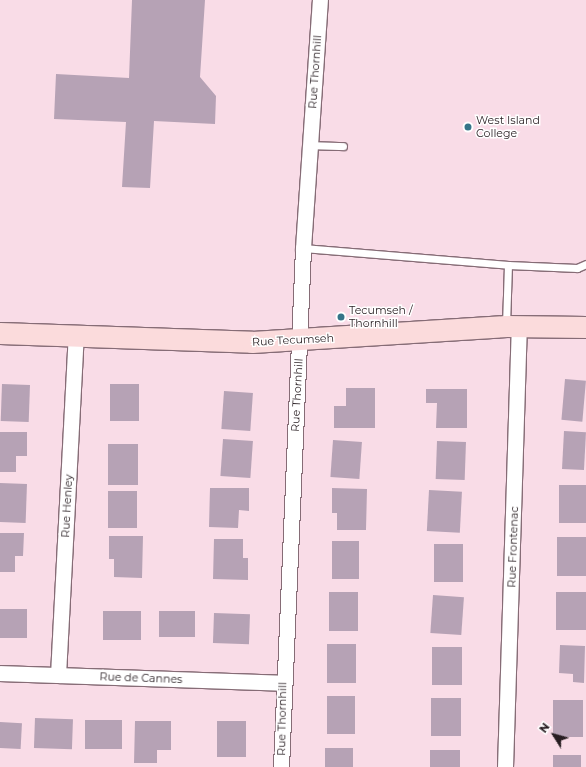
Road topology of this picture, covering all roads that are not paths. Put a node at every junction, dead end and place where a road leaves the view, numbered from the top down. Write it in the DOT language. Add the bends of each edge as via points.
graph roads {
  1 [pos="320,0"];
  2 [pos="310,145"];
  3 [pos="343,146"];
  4 [pos="303,248"];
  5 [pos="586,264"];
  6 [pos="508,266"];
  7 [pos="513,326"];
  8 [pos="586,327"];
  9 [pos="0,333"];
  10 [pos="76,336"];
  11 [pos="300,340"];
  12 [pos="0,673"];
  13 [pos="58,675"];
  14 [pos="282,683"];
  15 [pos="281,767"];
  16 [pos="505,767"];
  1 -- 2 [label="street, Rue Thornhill"];
  2 -- 3 [label="lane"];
  2 -- 4 [label="street, Rue Thornhill"];
  4 -- 6 [label="lane"];
  4 -- 11 [label="street, Rue Thornhill"];
  5 -- 6 [label="lane" via="577,268"];
  6 -- 7 [label="lane"];
  7 -- 8 [label="street, Rue Tecumseh"];
  7 -- 11 [label="street, Rue Tecumseh"];
  7 -- 16 [label="street, Rue Frontenac"];
  9 -- 10 [label="street, Rue Tecumseh"];
  10 -- 11 [label="street, Rue Tecumseh" via="185,341"];
  10 -- 13 [label="street, Rue Henley"];
  11 -- 14 [label="street, Rue Thornhill"];
  12 -- 13 [label="street, Rue de Cannes"];
  13 -- 14 [label="street, Rue de Cannes"];
  14 -- 15 [label="street, Rue Thornhill"];
}
